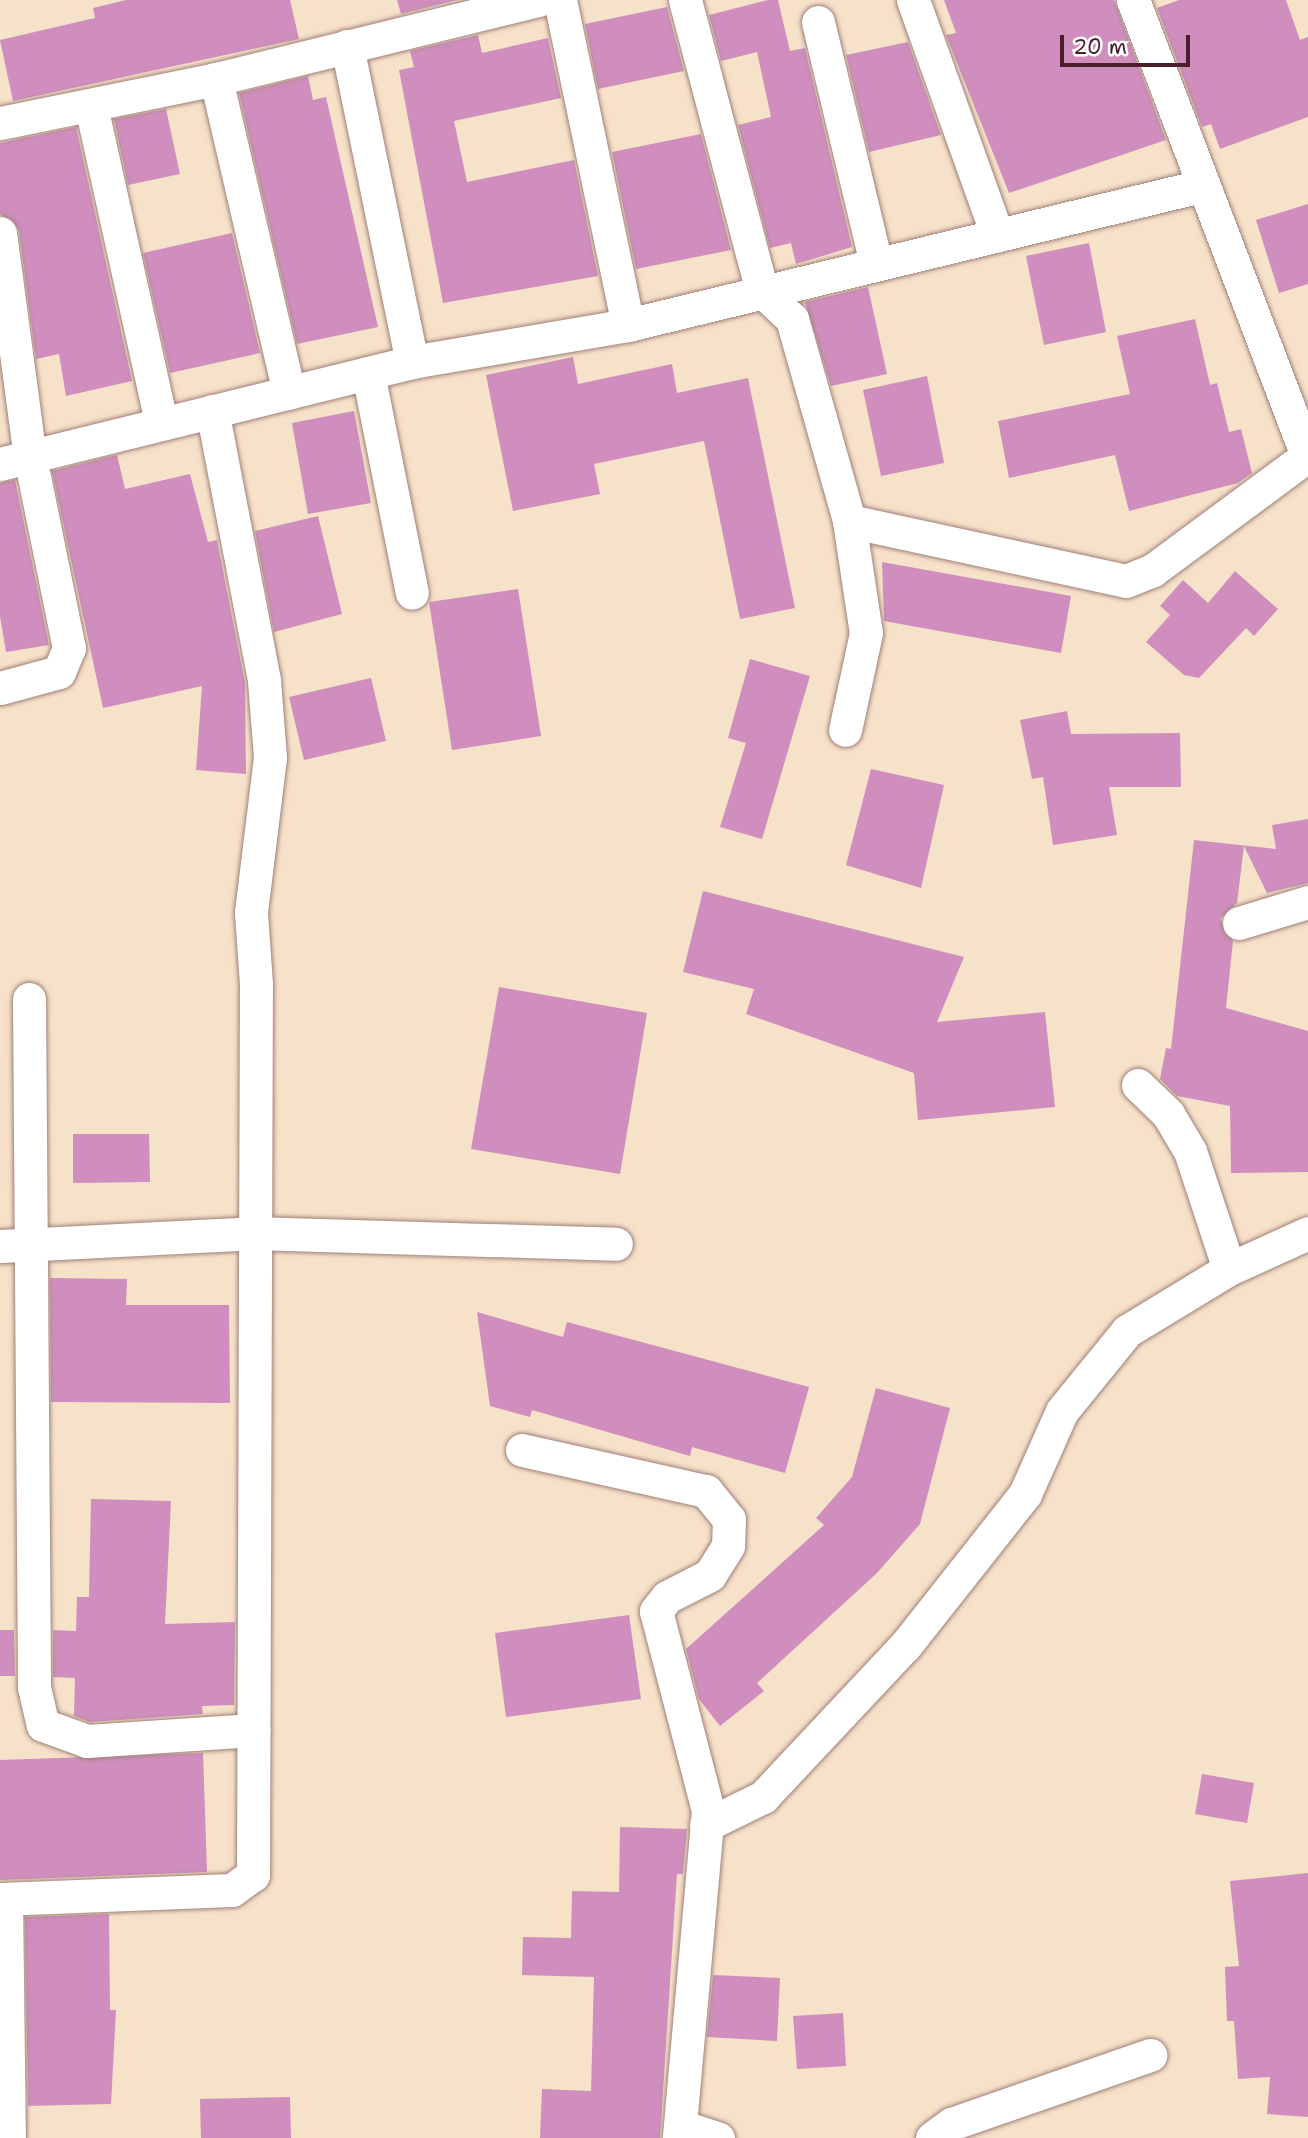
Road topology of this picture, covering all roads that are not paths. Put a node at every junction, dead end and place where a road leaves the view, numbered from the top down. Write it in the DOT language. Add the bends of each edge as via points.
graph roads {
  1 [pos="538,0"];
  2 [pos="560,0"];
  3 [pos="685,0"];
  4 [pos="913,0"];
  5 [pos="1133,0"];
  6 [pos="818,22"];
  7 [pos="347,46"];
  8 [pos="216,79"];
  9 [pos="91,106"];
  10 [pos="0,123"];
  11 [pos="1201,186"];
  12 [pos="997,235"];
  13 [pos="1,245"];
  14 [pos="876,263"];
  15 [pos="762,291"];
  16 [pos="628,325"];
  17 [pos="412,362"];
  18 [pos="368,373"];
  19 [pos="289,393"];
  20 [pos="212,411"];
  21 [pos="161,421"];
  22 [pos="1308,457"];
  23 [pos="15,460"];
  24 [pos="849,521"];
  25 [pos="412,593"];
  26 [pos="0,688"];
  27 [pos="845,730"];
  28 [pos="1308,902"];
  29 [pos="1240,923"];
  30 [pos="29,999"];
  31 [pos="1138,1085"];
  32 [pos="253,1233"];
  33 [pos="1308,1233"];
  34 [pos="616,1244"];
  35 [pos="14,1246"];
  36 [pos="1229,1269"];
  37 [pos="522,1450"];
  38 [pos="254,1730"];
  39 [pos="706,1825"];
  40 [pos="3,1899"];
  41 [pos="1150,2055"];
  42 [pos="680,2132"];
  43 [pos="9,2138"];
  44 [pos="718,2138"];
  45 [pos="932,2138"];
  1 -- 7 [label="street"];
  2 -- 16 [label="street"];
  3 -- 15 [label="street"];
  4 -- 12 [label="street"];
  5 -- 11 [label="street"];
  6 -- 14 [label="street"];
  7 -- 8 [label="street"];
  7 -- 17 [label="street"];
  8 -- 9 [label="street"];
  8 -- 19 [label="street"];
  9 -- 10 [label="street"];
  9 -- 21 [label="street"];
  11 -- 12 [label="street"];
  11 -- 22 [label="street"];
  12 -- 14 [label="street"];
  13 -- 23 [label="street"];
  14 -- 15 [label="street"];
  15 -- 16 [label="street"];
  15 -- 24 [label="street" via="792,319"];
  16 -- 17 [label="street"];
  17 -- 18 [label="street"];
  18 -- 19 [label="street"];
  18 -- 25 [label="street"];
  19 -- 20 [label="street"];
  20 -- 21 [label="street"];
  20 -- 32 [label="street" via="268,730 251,912"];
  21 -- 23 [label="street"];
  22 -- 24 [label="street" via="1153,570 1126,581"];
  23 -- 26 [label="street" via="69,648 59,671"];
  24 -- 27 [label="street" via="866,633"];
  28 -- 29 [label="street"];
  30 -- 35 [label="street"];
  31 -- 36 [label="street" via="1168,1114 1190,1151"];
  32 -- 34 [label="street"];
  32 -- 35 [label="street"];
  32 -- 38 [label="street"];
  33 -- 36 [label="street"];
  35 -- 38 [label="street" via="34,1687 43,1725 87,1741"];
  36 -- 39 [label="street" via="1127,1331 1062,1411 1025,1494 896,1657 763,1797"];
  37 -- 39 [label="street" via="706,1491 722,1506 728,1546 710,1574 667,1597 656,1611 656,1629 698,1753"];
  38 -- 40 [label="street" via="253,1875 244,1887"];
  39 -- 42 [label="street"];
  40 -- 43 [label="street"];
  41 -- 45 [label="street" via="951,2124"];
  42 -- 44 [label="street"];
}
